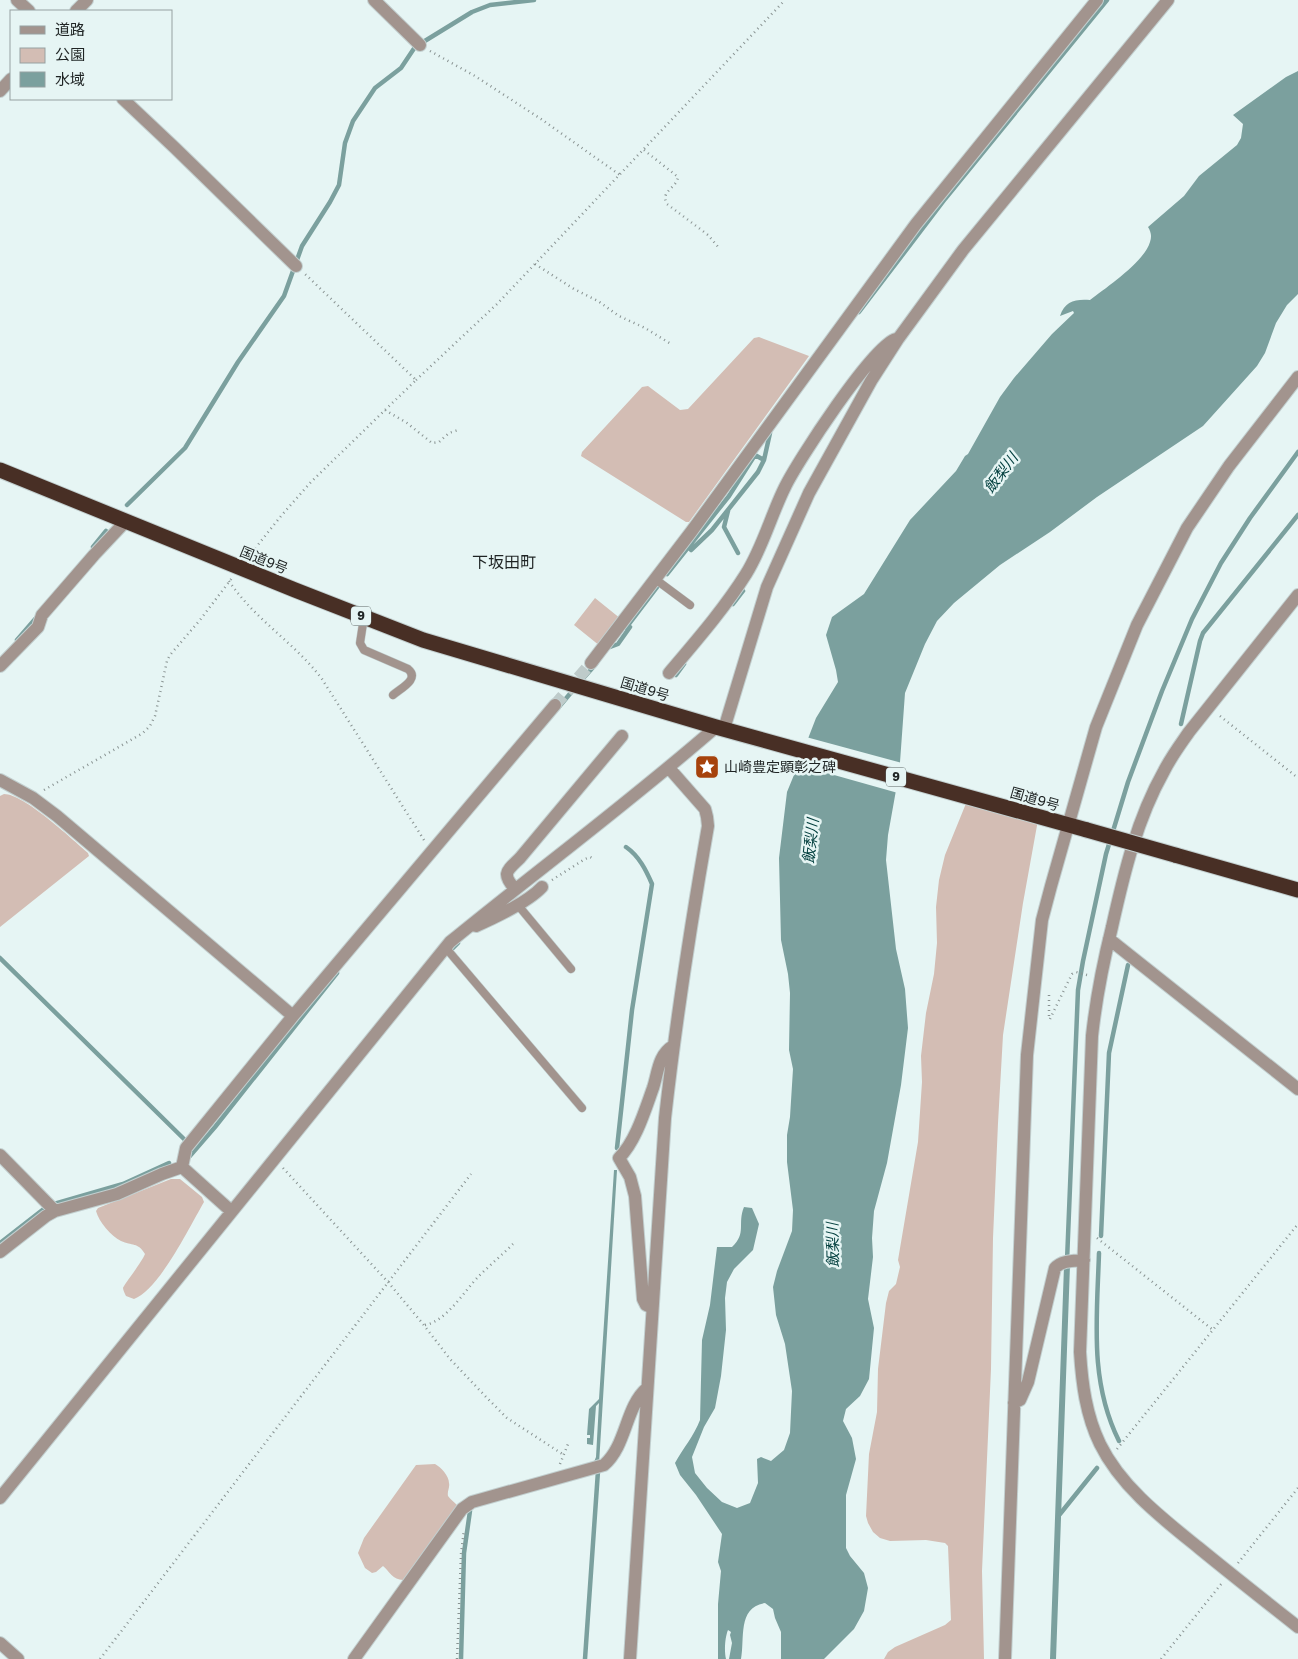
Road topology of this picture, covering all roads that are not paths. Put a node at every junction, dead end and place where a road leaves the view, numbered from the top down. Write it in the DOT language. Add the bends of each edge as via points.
graph roads {
  1 [pos="18,0"];
  2 [pos="88,0"];
  3 [pos="374,0"];
  4 [pos="1096,0"];
  5 [pos="1168,0"];
  6 [pos="28,10"];
  7 [pos="77,10"];
  8 [pos="419,44"];
  9 [pos="10,80"];
  10 [pos="0,91"];
  11 [pos="124,100"];
  12 [pos="295,265"];
  13 [pos="898,338"];
  14 [pos="1298,377"];
  15 [pos="0,470"];
  16 [pos="126,521"];
  17 [pos="659,582"];
  18 [pos="1298,595"];
  19 [pos="690,605"];
  20 [pos="364,618"];
  21 [pos="591,663"];
  22 [pos="0,666"];
  23 [pos="670,673"];
  24 [pos="393,694"];
  25 [pos="555,705"];
  26 [pos="724,729"];
  27 [pos="622,736"];
  28 [pos="669,768"];
  29 [pos="0,780"];
  30 [pos="1064,824"];
  31 [pos="542,887"];
  32 [pos="515,889"];
  33 [pos="1298,890"];
  34 [pos="517,904"];
  35 [pos="461,933"];
  36 [pos="1109,939"];
  37 [pos="445,947"];
  38 [pos="571,969"];
  39 [pos="293,1016"];
  40 [pos="673,1046"];
  41 [pos="1298,1089"];
  42 [pos="582,1108"];
  43 [pos="0,1155"];
  44 [pos="182,1168"];
  45 [pos="55,1211"];
  46 [pos="231,1212"];
  47 [pos="0,1252"];
  48 [pos="1084,1260"];
  49 [pos="652,1308"];
  50 [pos="647,1388"];
  51 [pos="1014,1403"];
  52 [pos="0,1498"];
  53 [pos="1298,1627"];
  54 [pos="0,1644"];
  55 [pos="18,1659"];
  56 [pos="354,1659"];
  57 [pos="630,1659"];
  58 [pos="1005,1659"];
  1 -- 6 [label="street"];
  2 -- 7 [label="street"];
  3 -- 8 [label="street"];
  4 -- 17 [label="street" via="916,224"];
  5 -- 13 [label="street" via="964,250"];
  9 -- 10 [label="street"];
  11 -- 12 [label="street"];
  13 -- 23 [label="street" via="878,352 854,381 804,454 784,488 747,572"];
  13 -- 26 [label="street" via="836,443 792,529 767,587"];
  14 -- 30 [label="street" via="1204,502 1159,580 1096,727"];
  15 -- 16 [label="highway, 国道9号 / 9"];
  16 -- 20 [label="highway, 国道9号 / 9"];
  16 -- 22 [label="street" via="42,615 38,627"];
  17 -- 19 [label="lane"];
  17 -- 21 [label="street"];
  18 -- 36 [label="street" via="1174,753 1140,824 1125,870"];
  20 -- 24 [label="lane" via="360,643 364,650 408,669 412,674 410,682"];
  20 -- 26 [label="highway, 国道9号 / 9" via="463,653"];
  25 -- 39 [label="street"];
  26 -- 28 [label="street"];
  26 -- 30 [label="highway, 国道9号 / 9"];
  27 -- 32 [label="street" via="509,869 507,879"];
  28 -- 32 [label="street"];
  28 -- 40 [label="street" via="705,809 708,817"];
  29 -- 39 [label="street" via="34,798"];
  30 -- 33 [label="highway, 国道9号 / 9, bridge"];
  30 -- 51 [label="street" via="1042,920 1028,1055"];
  31 -- 34 [label="street"];
  32 -- 35 [label="street"];
  34 -- 35 [label="street"];
  34 -- 38 [label="lane"];
  35 -- 37 [label="street"];
  36 -- 41 [label="street"];
  36 -- 48 [label="street" via="1092,1036"];
  37 -- 42 [label="lane"];
  37 -- 46 [label="street"];
  39 -- 44 [label="street" via="186,1148"];
  40 -- 49 [label="street" via="664,1118"];
  40 -- 49 [label="street" via="662,1056 630,1146 614,1158 626,1167 633,1186 643,1299"];
  43 -- 45 [label="street"];
  44 -- 45 [label="street" via="117,1194"];
  44 -- 46 [label="street"];
  45 -- 47 [label="street"];
  46 -- 52 [label="street"];
  48 -- 51 [label="street" via="1063,1262 1055,1268 1028,1382 1020,1400"];
  48 -- 53 [label="street" via="1081,1373 1089,1414 1101,1446 1122,1478 1139,1496"];
  49 -- 50 [label="street"];
  50 -- 56 [label="street" via="638,1397 617,1447 604,1465 472,1502 462,1509"];
  50 -- 57 [label="street"];
  51 -- 58 [label="street"];
  54 -- 55 [label="street"];
}
